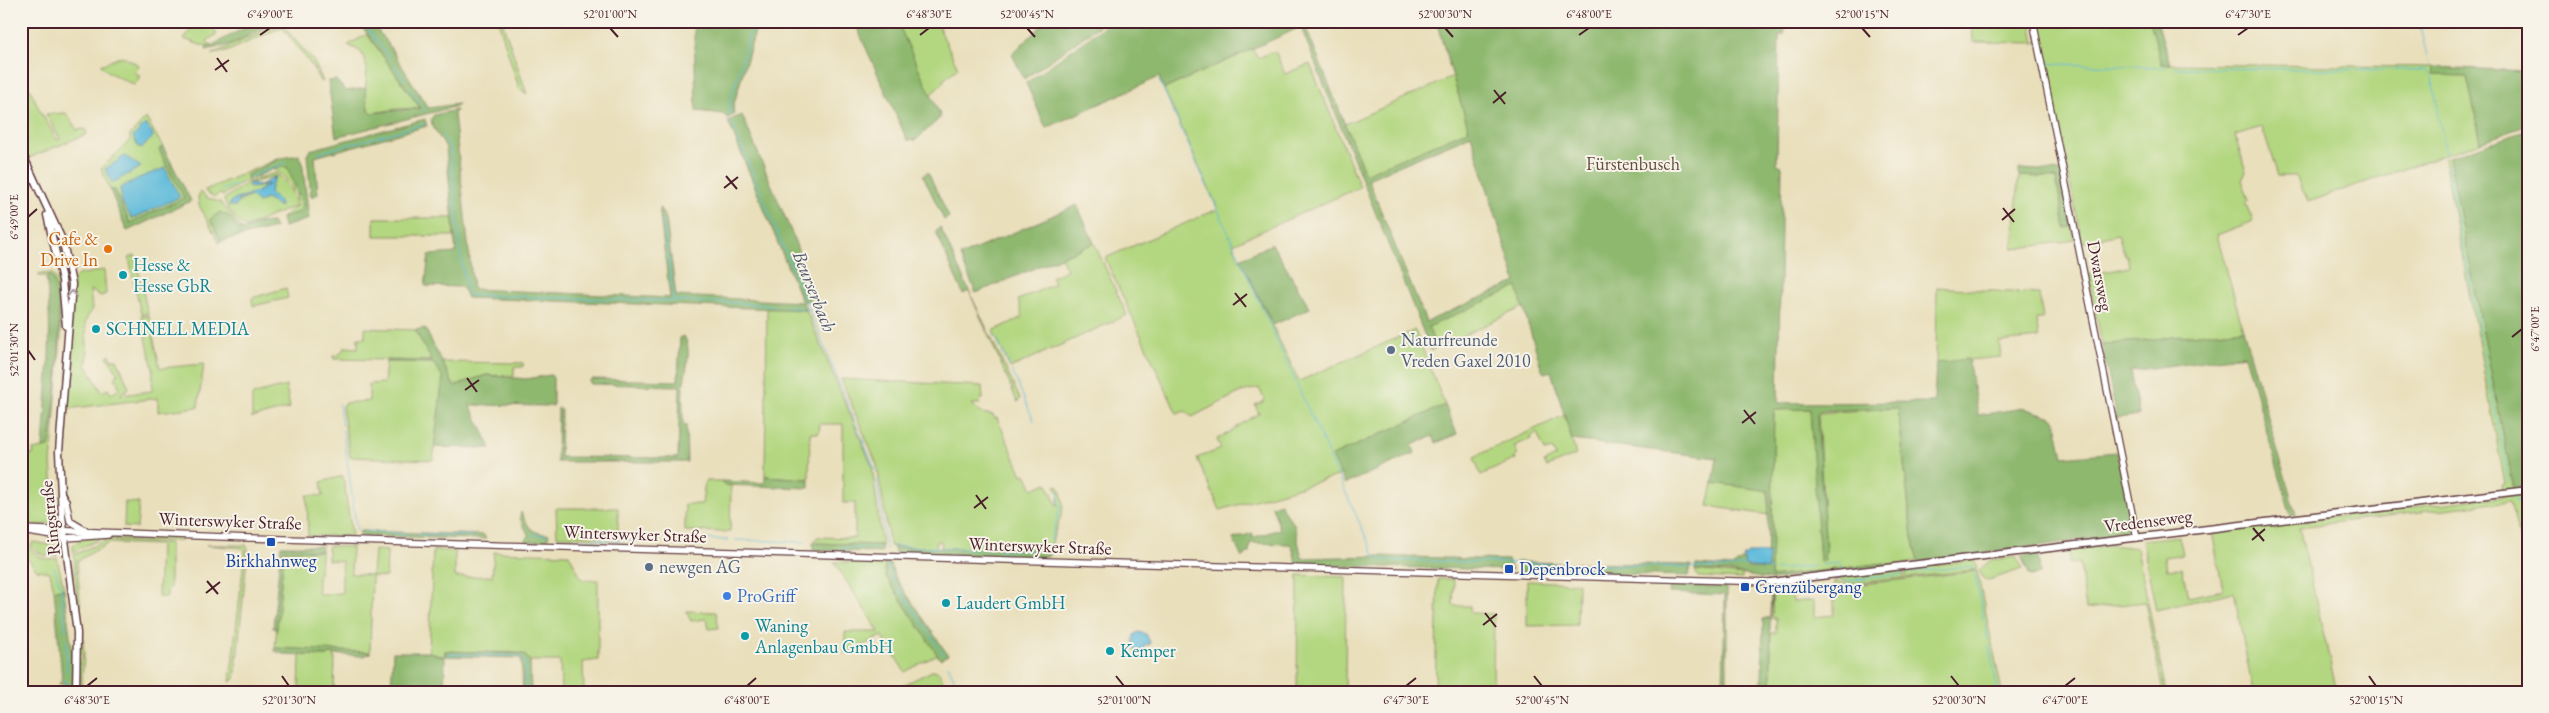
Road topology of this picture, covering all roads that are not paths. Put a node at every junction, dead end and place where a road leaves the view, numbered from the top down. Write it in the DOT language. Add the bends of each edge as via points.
graph roads {
  1 [pos="2033,21"];
  2 [pos="21,151"];
  3 [pos="2528,490"];
  4 [pos="61,493"];
  5 [pos="64,529"];
  6 [pos="21,530"];
  7 [pos="86,530"];
  8 [pos="135,533"];
  9 [pos="66,538"];
  10 [pos="2137,538"];
  11 [pos="1771,582"];
  12 [pos="76,692"];
  1 -- 10 [label="street, Dwarsweg"];
  2 -- 4 [label="main road, Ringstraße" via="63,242 70,269 72,298 59,452"];
  3 -- 10 [label="main road, Vredenseweg"];
  4 -- 5 [label="main road, Ringstraße"];
  4 -- 7 [label="street" via="70,521"];
  5 -- 6 [label="street, Winterswyker Straße"];
  5 -- 7 [label="street, Winterswyker Straße"];
  5 -- 9 [label="main road, Ringstraße"];
  6 -- 9 [label="street"];
  7 -- 8 [label="street, Winterswyker Straße"];
  8 -- 9 [label="street"];
  8 -- 11 [label="street, Winterswyker Straße"];
  9 -- 12 [label="main road, Ringstraße" via="77,633"];
  10 -- 11 [label="main road, Vredenseweg"];
}
